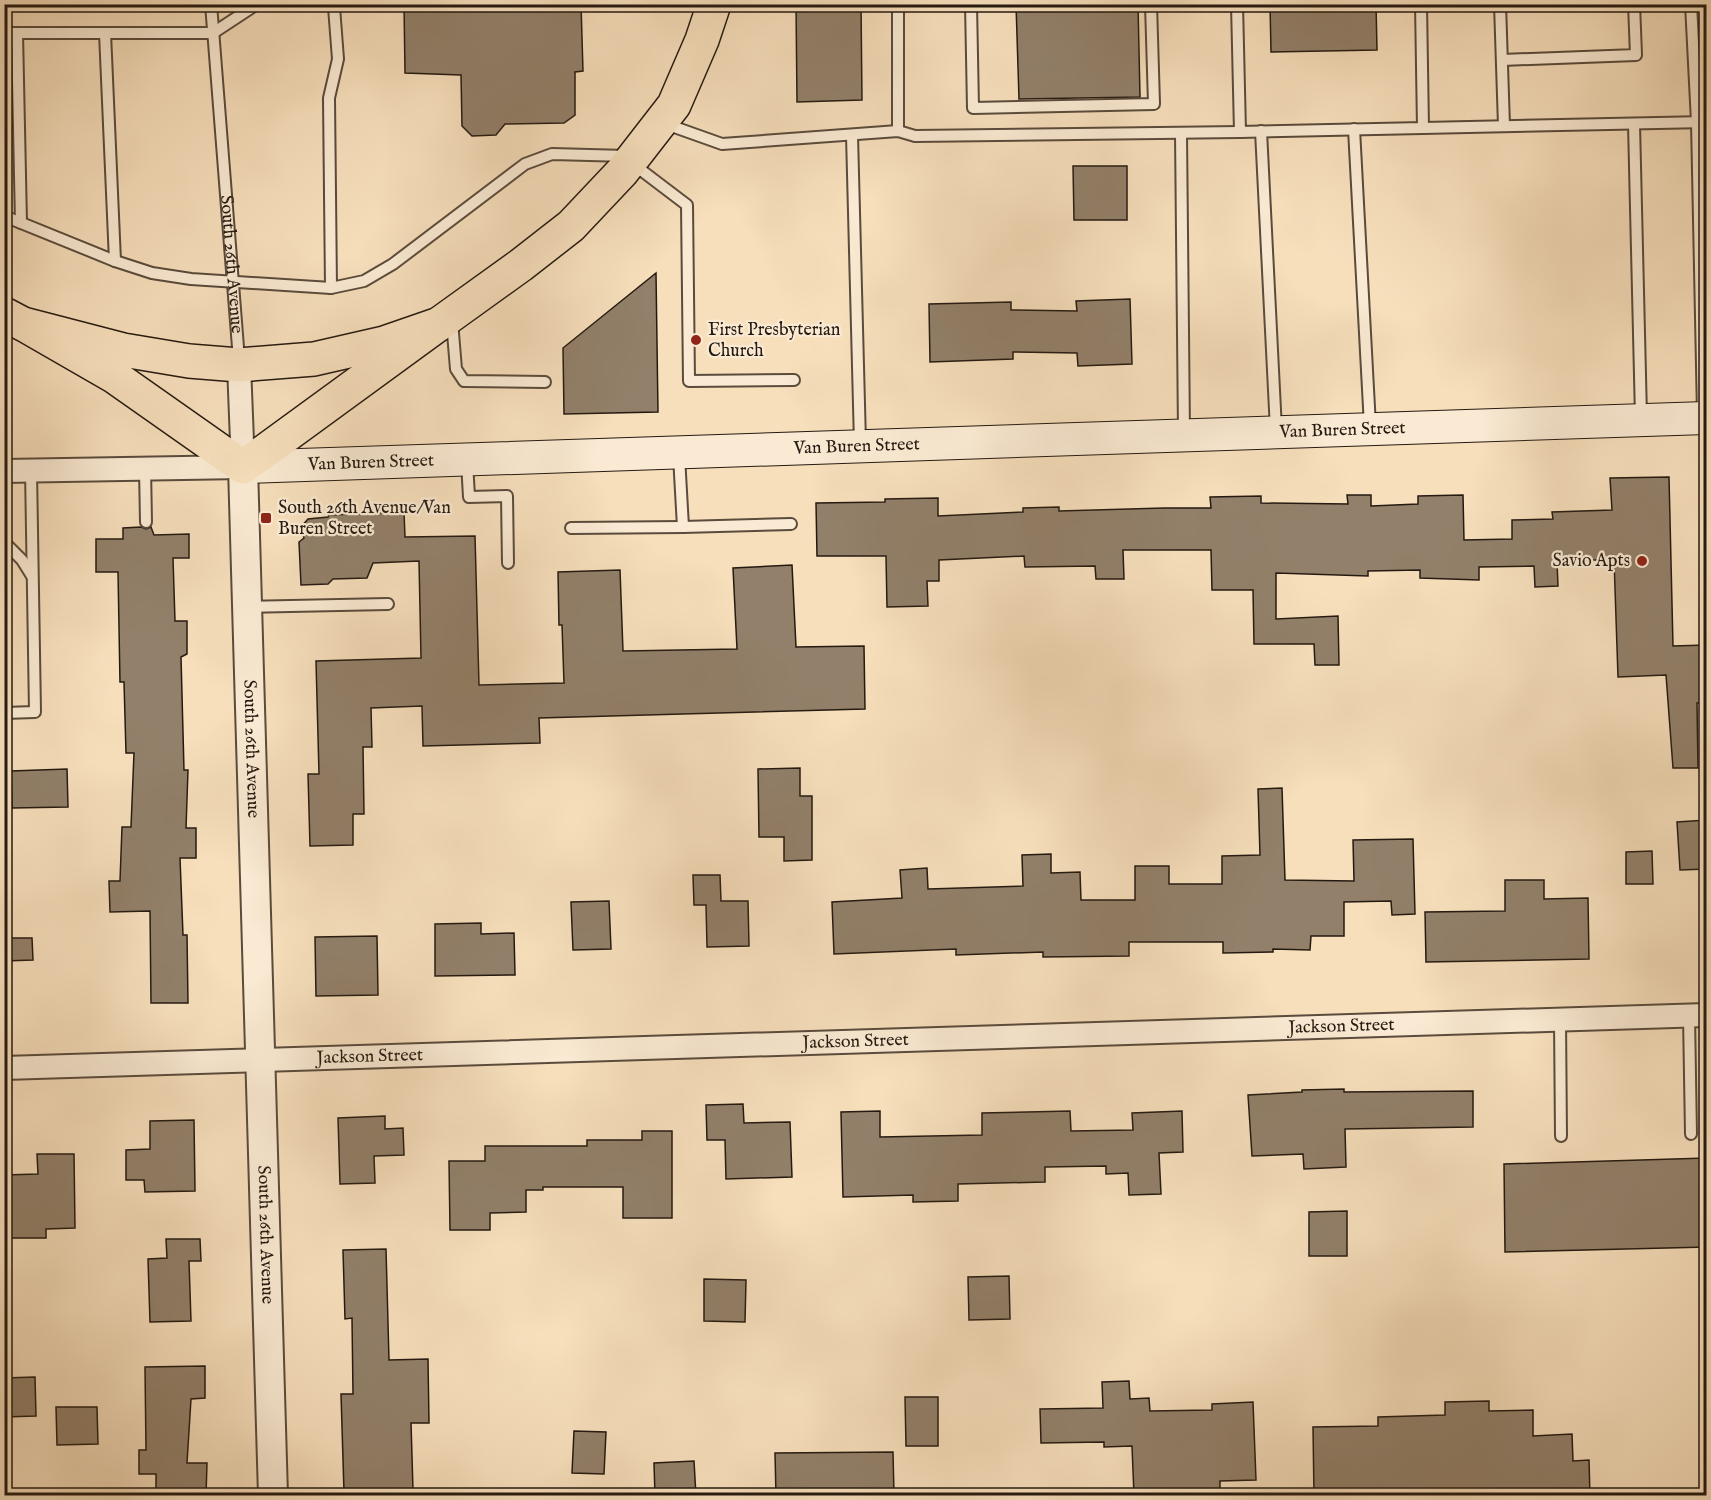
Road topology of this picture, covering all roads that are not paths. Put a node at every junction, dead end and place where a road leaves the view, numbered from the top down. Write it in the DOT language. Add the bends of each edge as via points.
graph roads {
  1 [pos="211,4"];
  2 [pos="256,4"];
  3 [pos="332,4"];
  4 [pos="714,4"];
  5 [pos="898,4"];
  6 [pos="970,4"];
  7 [pos="1151,4"];
  8 [pos="1237,4"];
  9 [pos="1421,4"];
  10 [pos="1500,4"];
  11 [pos="1634,4"];
  12 [pos="1691,4"];
  13 [pos="4,33"];
  14 [pos="17,33"];
  15 [pos="105,33"];
  16 [pos="213,33"];
  17 [pos="1502,60"];
  18 [pos="661,122"];
  19 [pos="1702,122"];
  20 [pos="1634,124"];
  21 [pos="1504,126"];
  22 [pos="1423,128"];
  23 [pos="1354,129"];
  24 [pos="898,131"];
  25 [pos="1262,131"];
  26 [pos="1240,132"];
  27 [pos="1181,133"];
  28 [pos="852,135"];
  29 [pos="633,159"];
  30 [pos="4,216"];
  31 [pos="21,223"];
  32 [pos="115,261"];
  33 [pos="232,282"];
  34 [pos="331,288"];
  35 [pos="14,319"];
  36 [pos="446,319"];
  37 [pos="239,365"];
  38 [pos="794,380"];
  39 [pos="546,382"];
  40 [pos="1705,418"];
  41 [pos="1641,420"];
  42 [pos="1370,429"];
  43 [pos="1276,432"];
  44 [pos="1184,435"];
  45 [pos="860,446"];
  46 [pos="679,452"];
  47 [pos="466,459"];
  48 [pos="243,467"];
  49 [pos="145,468"];
  50 [pos="31,470"];
  51 [pos="4,471"];
  52 [pos="146,522"];
  53 [pos="791,524"];
  54 [pos="682,527"];
  55 [pos="571,528"];
  56 [pos="4,542"];
  57 [pos="508,563"];
  58 [pos="33,577"];
  59 [pos="388,604"];
  60 [pos="247,608"];
  61 [pos="4,712"];
  62 [pos="1698,1016"];
  63 [pos="1560,1020"];
  64 [pos="260,1060"];
  65 [pos="4,1068"];
  66 [pos="1691,1134"];
  67 [pos="1561,1136"];
  68 [pos="273,1496"];
  1 -- 16 [label="lane, South 26th Avenue"];
  2 -- 16 [label="lane"];
  3 -- 34 [label="lane" via="338,59 328,98"];
  4 -- 18 [label="main road" via="674,105"];
  5 -- 24 [label="lane"];
  6 -- 7 [label="lane" via="973,108 1154,104"];
  8 -- 26 [label="lane"];
  9 -- 22 [label="lane"];
  10 -- 17 [label="lane"];
  11 -- 17 [label="lane" via="1636,55"];
  12 -- 19 [label="lane"];
  13 -- 14 [label="lane"];
  14 -- 15 [label="lane"];
  14 -- 31 [label="lane"];
  15 -- 16 [label="lane"];
  15 -- 32 [label="lane"];
  16 -- 33 [label="lane, South 26th Avenue"];
  17 -- 21 [label="lane"];
  18 -- 28 [label="lane" via="722,144"];
  18 -- 29 [label="main road"];
  19 -- 20 [label="lane"];
  19 -- 40 [label="lane"];
  20 -- 21 [label="lane"];
  20 -- 41 [label="lane"];
  21 -- 22 [label="lane"];
  22 -- 23 [label="lane"];
  23 -- 25 [label="lane"];
  23 -- 42 [label="lane"];
  24 -- 27 [label="lane" via="915,136"];
  24 -- 28 [label="lane"];
  25 -- 26 [label="lane"];
  25 -- 43 [label="lane"];
  26 -- 27 [label="lane"];
  27 -- 44 [label="lane"];
  28 -- 45 [label="lane"];
  29 -- 34 [label="lane" via="552,154 525,164 393,264 364,281"];
  29 -- 36 [label="main road" via="571,226"];
  29 -- 38 [label="lane" via="687,205 689,381"];
  30 -- 31 [label="lane"];
  31 -- 32 [label="lane"];
  32 -- 33 [label="lane" via="152,273"];
  33 -- 34 [label="lane"];
  33 -- 37 [label="lane, South 26th Avenue"];
  35 -- 37 [label="main road" via="123,350"];
  35 -- 48 [label="main road" via="115,377"];
  36 -- 37 [label="main road" via="384,343 314,359"];
  36 -- 39 [label="lane" via="456,369 464,381"];
  36 -- 48 [label="main road"];
  37 -- 48 [label="street, South 26th Avenue"];
  40 -- 41 [label="main road, Van Buren Street"];
  41 -- 42 [label="main road, Van Buren Street"];
  42 -- 43 [label="main road, Van Buren Street"];
  43 -- 44 [label="main road, Van Buren Street"];
  44 -- 45 [label="main road, Van Buren Street"];
  45 -- 46 [label="main road, Van Buren Street"];
  46 -- 47 [label="main road, Van Buren Street"];
  46 -- 54 [label="lane"];
  47 -- 48 [label="main road, Van Buren Street"];
  47 -- 57 [label="lane" via="469,497 507,496"];
  48 -- 49 [label="street, Van Buren Street"];
  48 -- 60 [label="street, South 26th Avenue"];
  49 -- 50 [label="street, Van Buren Street"];
  49 -- 52 [label="lane"];
  50 -- 51 [label="street, Van Buren Street"];
  50 -- 58 [label="lane"];
  53 -- 54 [label="lane"];
  54 -- 55 [label="lane"];
  56 -- 58 [label="lane"];
  58 -- 61 [label="lane" via="35,712"];
  59 -- 60 [label="lane"];
  60 -- 64 [label="street, South 26th Avenue"];
  62 -- 63 [label="street, Jackson Street"];
  62 -- 66 [label="lane"];
  63 -- 64 [label="street, Jackson Street"];
  63 -- 67 [label="lane"];
  64 -- 65 [label="street, Jackson Street"];
  64 -- 68 [label="street, South 26th Avenue"];
}
